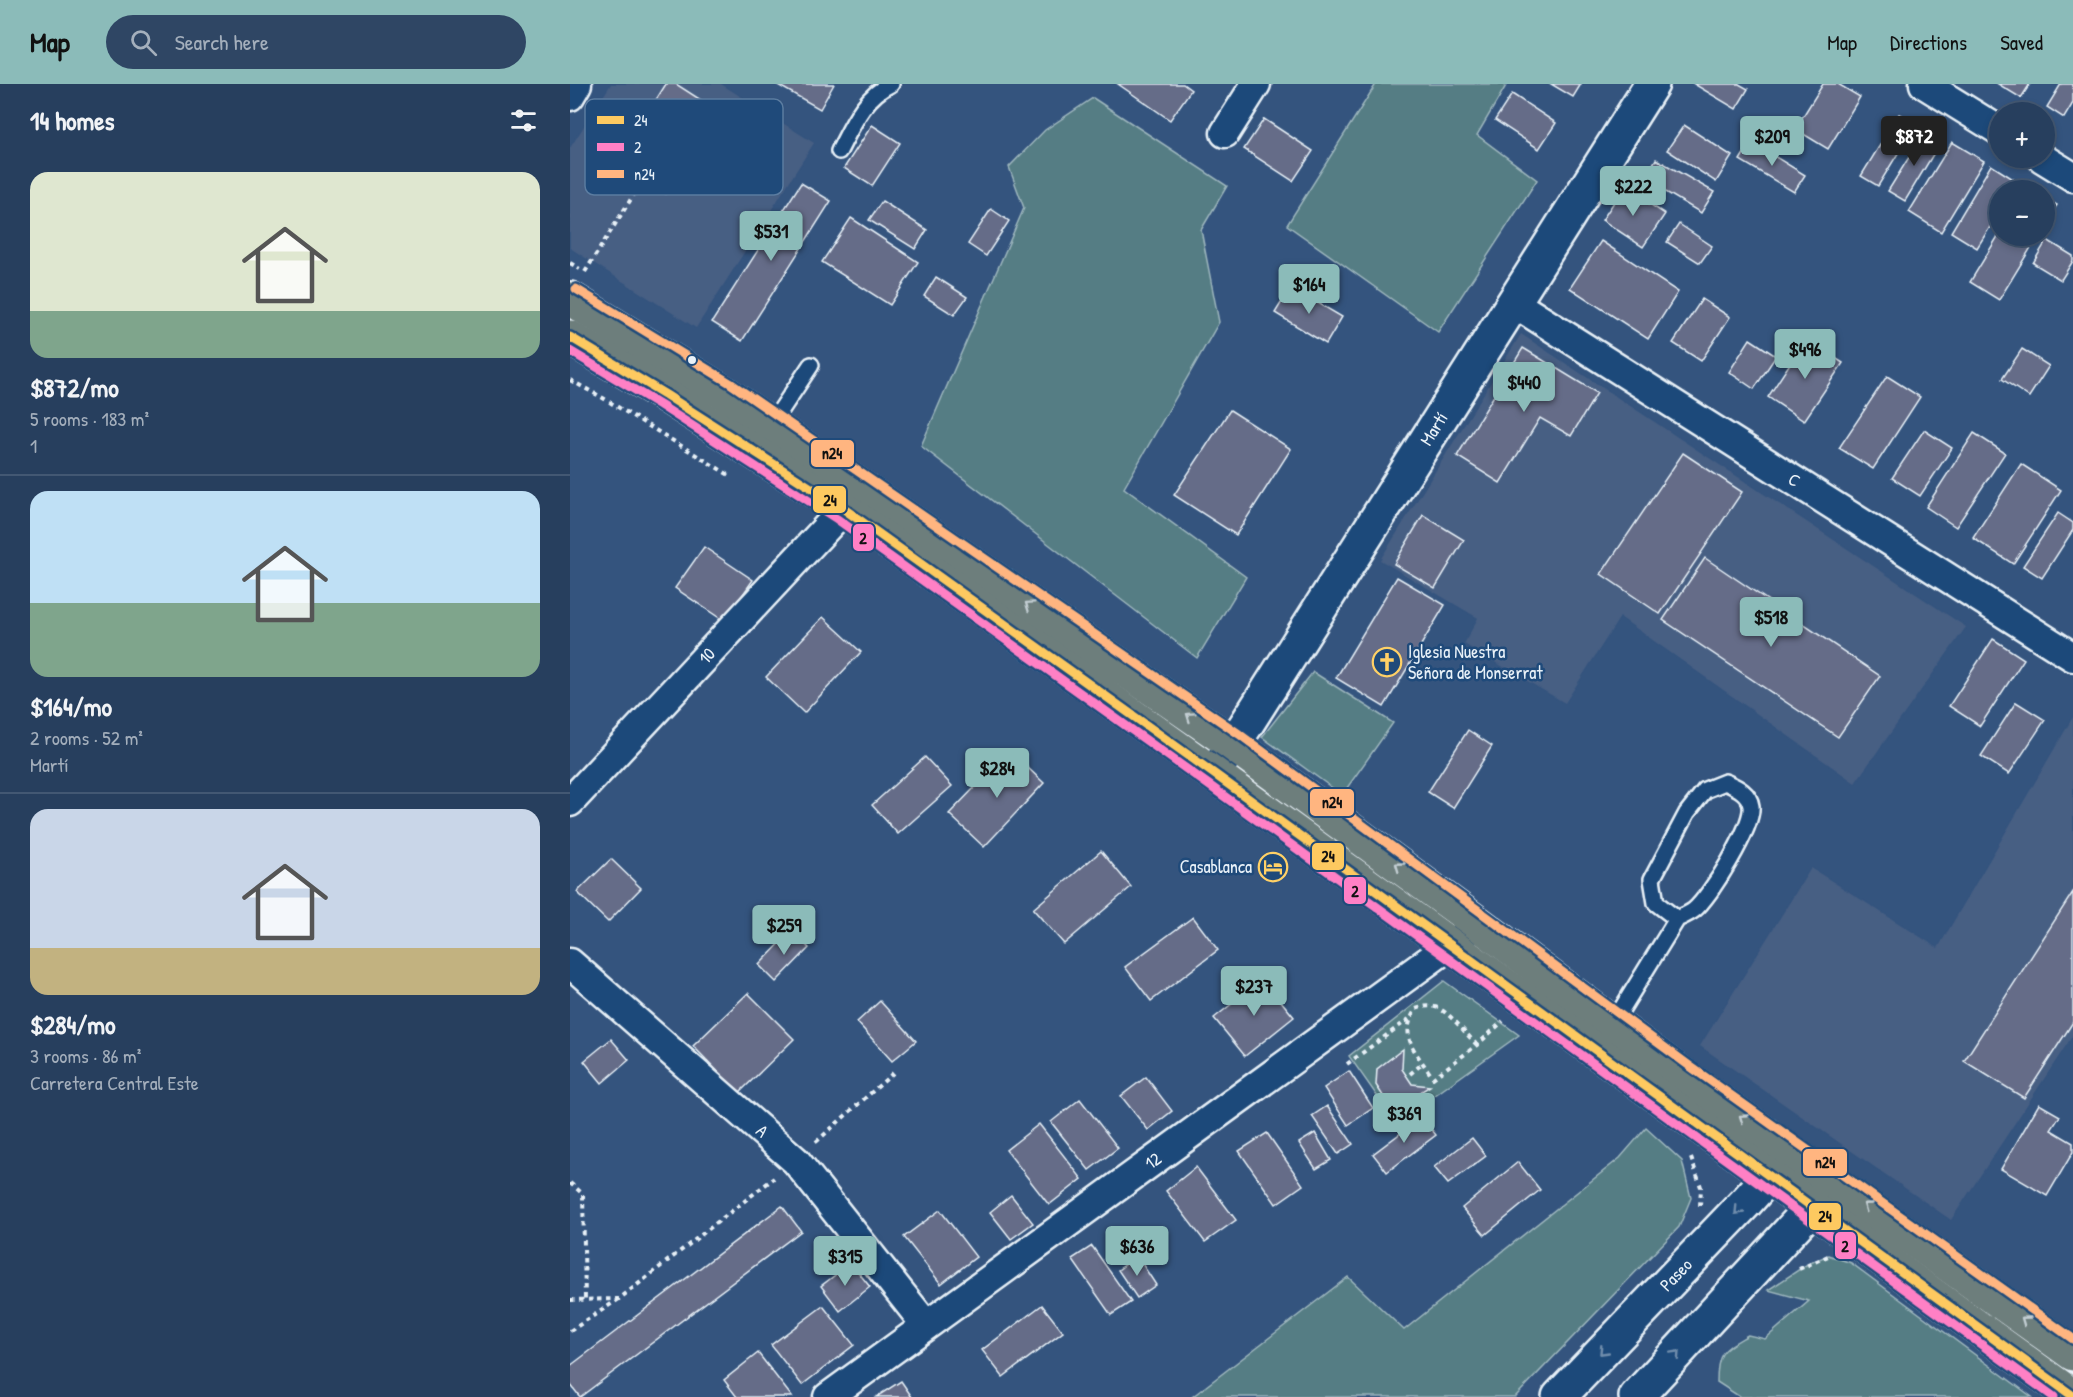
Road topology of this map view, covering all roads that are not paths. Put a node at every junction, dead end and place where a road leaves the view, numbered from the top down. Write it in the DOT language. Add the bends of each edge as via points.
graph roads {
  1 [pos="577,84"];
  2 [pos="891,84"];
  3 [pos="1256,84"];
  4 [pos="1652,84"];
  5 [pos="1924,84"];
  6 [pos="570,96"];
  7 [pos="1989,124"];
  8 [pos="1225,132"];
  9 [pos="839,151"];
  10 [pos="2055,166"];
  11 [pos="2073,177"];
  12 [pos="578,286"];
  13 [pos="1514,303"];
  14 [pos="570,337"];
  15 [pos="811,365"];
  16 [pos="761,437"];
  17 [pos="844,509"];
  18 [pos="2073,657"];
  19 [pos="1232,745"];
  20 [pos="1213,773"];
  21 [pos="570,802"];
  22 [pos="1677,919"];
  23 [pos="1478,924"];
  24 [pos="1451,945"];
  25 [pos="570,963"];
  26 [pos="1604,1037"];
  27 [pos="1791,1152"];
  28 [pos="1770,1176"];
  29 [pos="1835,1183"];
  30 [pos="1813,1207"];
  31 [pos="926,1325"];
  32 [pos="2073,1354"];
  33 [pos="2073,1396"];
  34 [pos="828,1397"];
  35 [pos="1559,1397"];
  36 [pos="1636,1397"];
  1 -- 6 [label="street"];
  2 -- 9 [label="lane" via="862,108"];
  3 -- 8 [label="street"];
  4 -- 13 [label="street, Martí"];
  5 -- 7 [label="street"];
  10 -- 11 [label="street"];
  12 -- 16 [label="main road" via="723,393"];
  13 -- 18 [label="street, C"];
  13 -- 19 [label="street, Martí"];
  14 -- 16 [label="main road"];
  15 -- 16 [label="lane"];
  16 -- 17 [label="main road"];
  19 -- 16 [label="main road, one-way"];
  17 -- 20 [label="main road"];
  17 -- 21 [label="street, 10"];
  19 -- 20 [label="street, Martí"];
  23 -- 19 [label="main road, one-way"];
  20 -- 24 [label="main road"];
  22 -- 22 [label="lane" via="1695,909 1729,862 1750,822 1751,804 1744,792 1725,782 1705,790 1687,813 1652,879 1656,903"];
  22 -- 26 [label="lane"];
  23 -- 24 [label="street, 12"];
  23 -- 26 [label="main road"];
  24 -- 26 [label="main road"];
  24 -- 31 [label="street, 12"];
  25 -- 31 [label="street, A" via="796,1161"];
  27 -- 26 [label="main road, one-way" via="1684,1077"];
  26 -- 28 [label="main road"];
  27 -- 28 [label="street, Paseo"];
  27 -- 29 [label="main road"];
  28 -- 30 [label="main road"];
  28 -- 35 [label="street, Paseo, one-way"];
  29 -- 30 [label="street"];
  32 -- 29 [label="main road, one-way"];
  30 -- 33 [label="main road"];
  36 -- 30 [label="street, one-way"];
  31 -- 34 [label="street, 12"];
}
